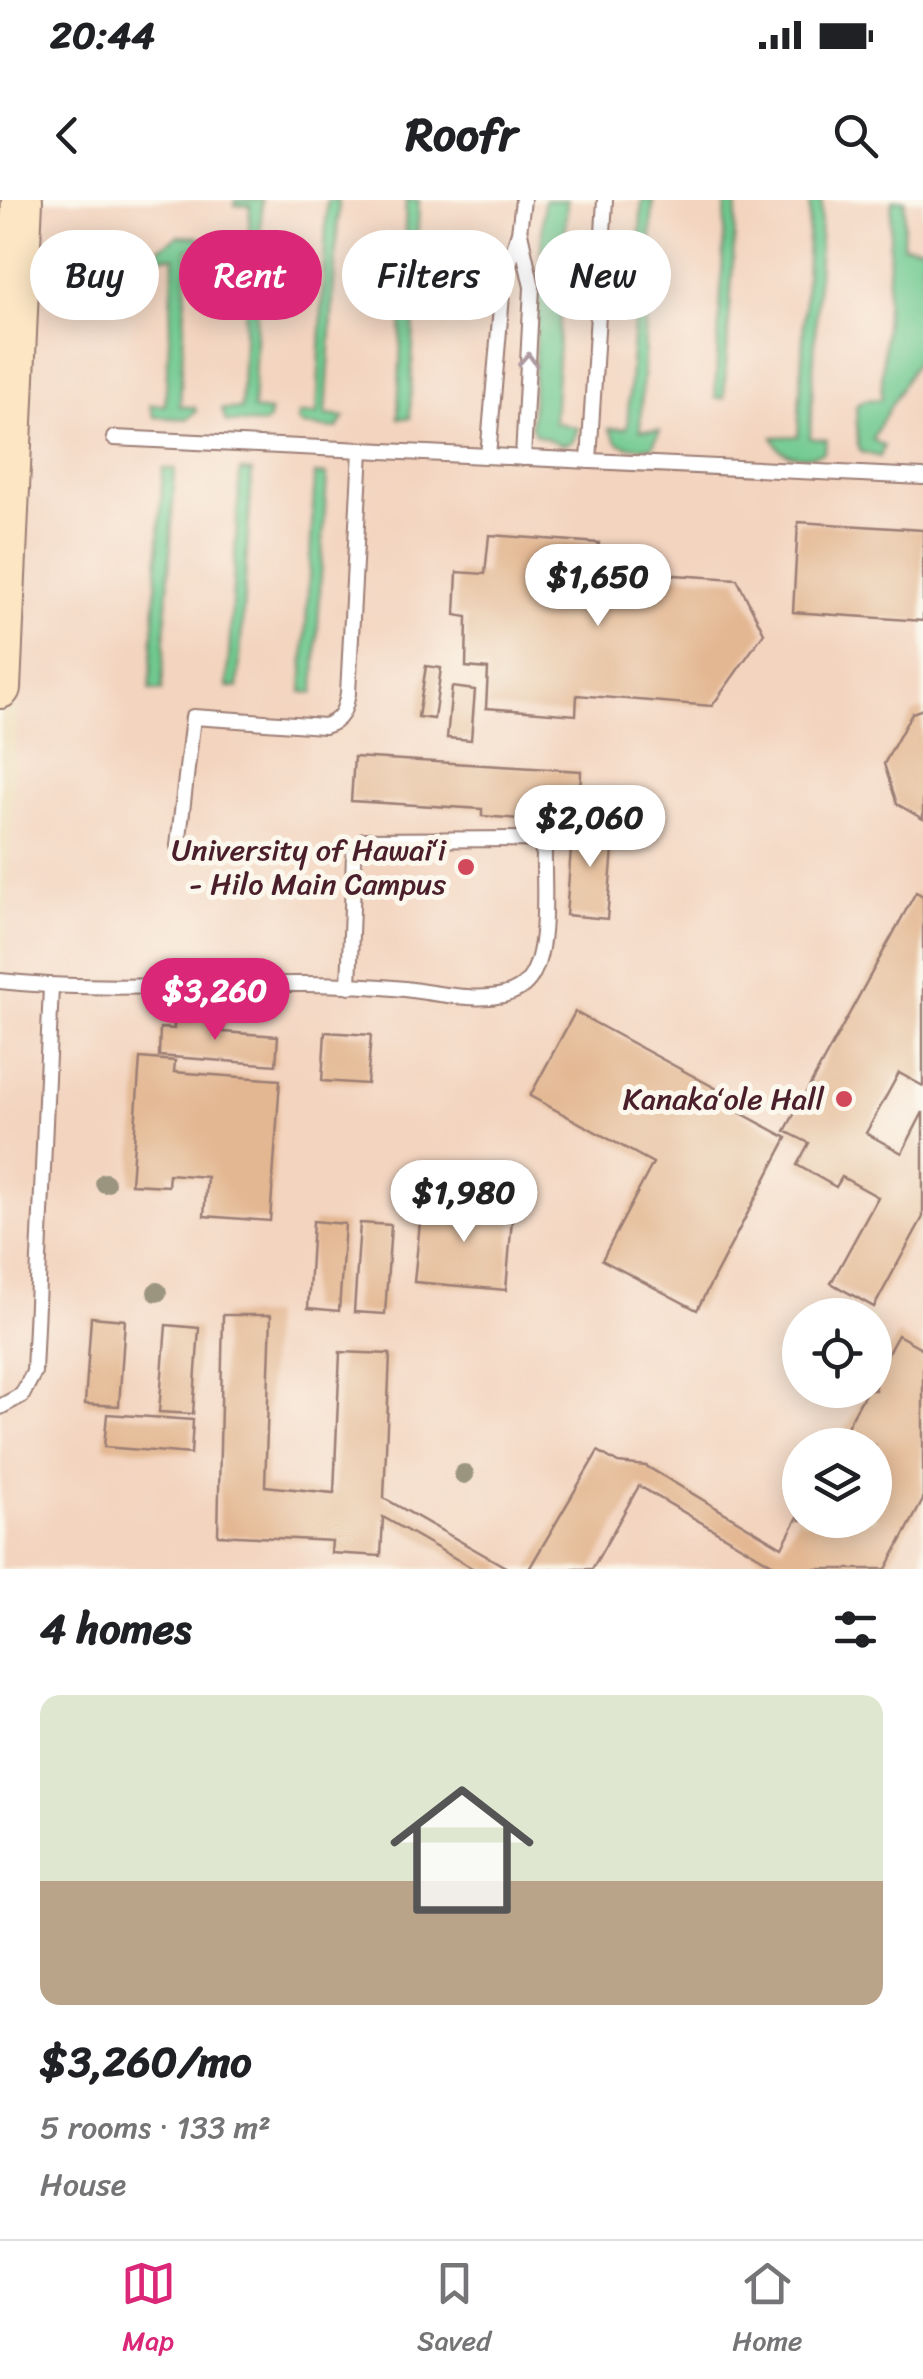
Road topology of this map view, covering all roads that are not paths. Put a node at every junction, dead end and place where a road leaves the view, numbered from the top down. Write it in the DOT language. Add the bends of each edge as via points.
graph roads {
  1 [pos="22,200"];
  2 [pos="523,200"];
  3 [pos="605,200"];
  4 [pos="520,232"];
  5 [pos="9,290"];
  6 [pos="114,438"];
  7 [pos="361,450"];
  8 [pos="488,456"];
  9 [pos="523,458"];
  10 [pos="588,461"];
  11 [pos="923,477"];
  12 [pos="0,688"];
  13 [pos="178,846"];
  14 [pos="0,982"];
  15 [pos="348,986"];
  16 [pos="51,987"];
  17 [pos="0,1407"];
  1 -- 5 [label="street"];
  2 -- 4 [label="lane"];
  3 -- 10 [label="lane"];
  4 -- 8 [label="lane" via="503,284"];
  9 -- 4 [label="lane, one-way" via="532,287"];
  5 -- 12 [label="street"];
  6 -- 7 [label="lane"];
  7 -- 8 [label="lane"];
  7 -- 13 [label="lane" via="343,714 324,726 193,717"];
  8 -- 9 [label="lane"];
  9 -- 10 [label="lane"];
  10 -- 11 [label="lane"];
  14 -- 16 [label="lane"];
  15 -- 15 [label="lane" via="481,997 508,995 525,985 539,964 539,843 364,840 354,855"];
  15 -- 16 [label="lane"];
  16 -- 17 [label="lane" via="33,1376 22,1396"];
}
